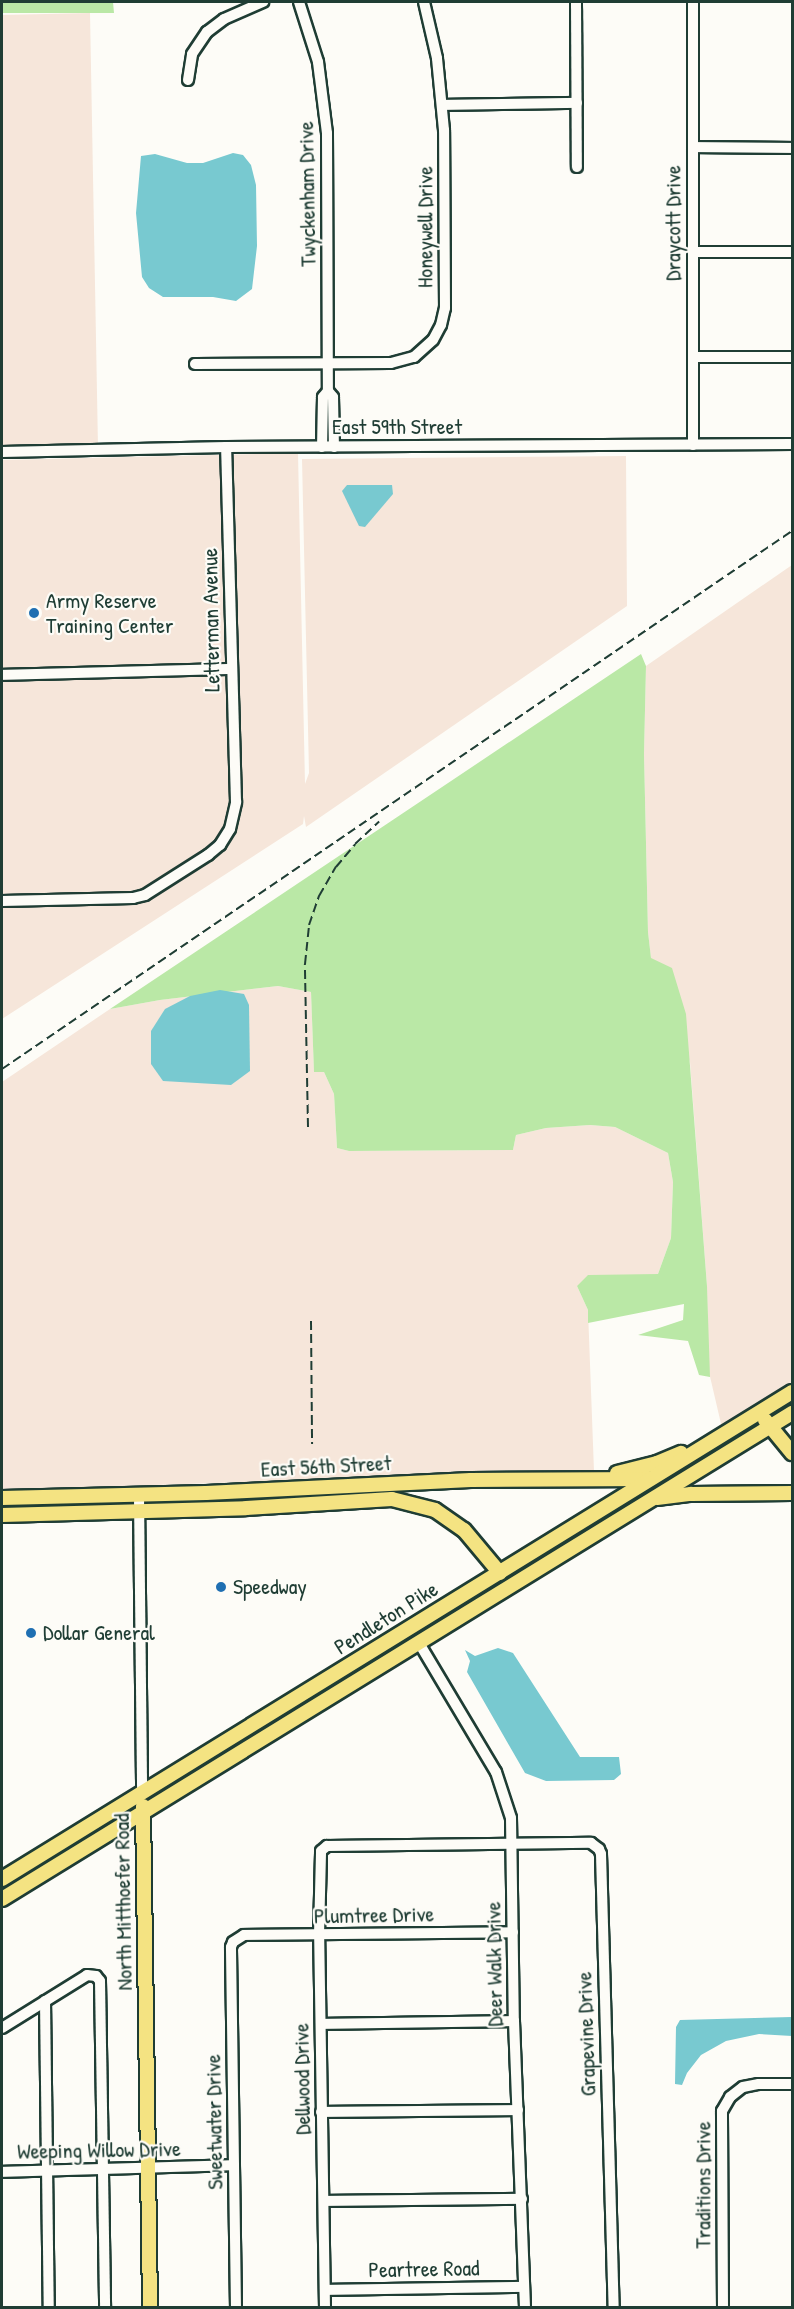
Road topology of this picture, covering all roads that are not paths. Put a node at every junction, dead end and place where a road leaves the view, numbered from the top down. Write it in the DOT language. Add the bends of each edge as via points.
graph roads {
  1 [pos="263,2"];
  2 [pos="299,2"];
  3 [pos="424,2"];
  4 [pos="576,2"];
  5 [pos="693,2"];
  6 [pos="188,80"];
  7 [pos="577,103"];
  8 [pos="443,105"];
  9 [pos="693,147"];
  10 [pos="792,148"];
  11 [pos="577,167"];
  12 [pos="693,252"];
  13 [pos="792,252"];
  14 [pos="693,357"];
  15 [pos="792,357"];
  16 [pos="195,364"];
  17 [pos="328,364"];
  18 [pos="328,391"];
  19 [pos="792,444"];
  20 [pos="693,445"];
  21 [pos="226,447"];
  22 [pos="322,447"];
  23 [pos="334,447"];
  24 [pos="2,452"];
  25 [pos="232,669"];
  26 [pos="2,675"];
  27 [pos="2,901"];
  28 [pos="792,1392"];
  29 [pos="760,1412"];
  30 [pos="792,1413"];
  31 [pos="769,1427"];
  32 [pos="717,1439"];
  33 [pos="792,1453"];
  34 [pos="590,1478"];
  35 [pos="652,1479"];
  36 [pos="792,1493"];
  37 [pos="139,1495"];
  38 [pos="2,1498"];
  39 [pos="652,1499"];
  40 [pos="140,1512"];
  41 [pos="2,1515"];
  42 [pos="500,1573"];
  43 [pos="419,1643"];
  44 [pos="142,1793"];
  45 [pos="143,1811"];
  46 [pos="512,1844"];
  47 [pos="321,1851"];
  48 [pos="2,1879"];
  49 [pos="2,1899"];
  50 [pos="513,1932"];
  51 [pos="319,1935"];
  52 [pos="237,1938"];
  53 [pos="45,2001"];
  54 [pos="514,2021"];
  55 [pos="321,2024"];
  56 [pos="2,2028"];
  57 [pos="792,2084"];
  58 [pos="518,2110"];
  59 [pos="321,2112"];
  60 [pos="234,2165"];
  61 [pos="147,2169"];
  62 [pos="103,2170"];
  63 [pos="47,2171"];
  64 [pos="2,2172"];
  65 [pos="522,2199"];
  66 [pos="324,2201"];
  67 [pos="524,2287"];
  68 [pos="325,2290"];
  69 [pos="49,2307"];
  70 [pos="105,2307"];
  71 [pos="150,2307"];
  72 [pos="236,2307"];
  73 [pos="325,2307"];
  74 [pos="525,2307"];
  75 [pos="614,2307"];
  76 [pos="723,2307"];
  1 -- 6 [label="street" via="224,19 207,32 192,54"];
  2 -- 17 [label="street, Twyckenham Drive" via="316,53 326,112"];
  3 -- 8 [label="street, Honeywell Drive" via="436,50"];
  4 -- 7 [label="street"];
  5 -- 9 [label="street, Draycott Drive"];
  7 -- 8 [label="street"];
  7 -- 11 [label="street"];
  8 -- 17 [label="street, Honeywell Drive" via="445,305 440,329 428,346 406,360"];
  9 -- 10 [label="street"];
  9 -- 12 [label="street, Draycott Drive"];
  12 -- 13 [label="street"];
  12 -- 14 [label="street, Draycott Drive"];
  14 -- 15 [label="street"];
  14 -- 20 [label="street, Draycott Drive"];
  16 -- 17 [label="street, Honeywell Drive"];
  17 -- 18 [label="street, Twyckenham Drive"];
  18 -- 22 [label="street, Twyckenham Drive" via="323,397"];
  18 -- 23 [label="street, Twyckenham Drive" via="333,397"];
  19 -- 20 [label="street, East 59th Street"];
  20 -- 23 [label="street, East 59th Street"];
  21 -- 22 [label="street, East 59th Street"];
  21 -- 24 [label="street, East 59th Street"];
  21 -- 25 [label="street, Letterman Avenue"];
  22 -- 23 [label="street, East 59th Street"];
  25 -- 26 [label="street"];
  25 -- 27 [label="street, Letterman Avenue" via="234,817 222,842 156,890 133,898"];
  28 -- 29 [label="main road, Pendleton Pike"];
  29 -- 31 [label="main road"];
  29 -- 32 [label="main road, Pendleton Pike"];
  30 -- 31 [label="main road, Pendleton Pike"];
  31 -- 33 [label="main road"];
  31 -- 39 [label="main road, Pendleton Pike"];
  32 -- 34 [label="main road" via="657,1463"];
  32 -- 35 [label="main road, Pendleton Pike"];
  34 -- 35 [label="main road, East 56th Street"];
  34 -- 37 [label="main road, East 56th Street"];
  35 -- 42 [label="main road, Pendleton Pike"];
  36 -- 39 [label="main road" via="691,1494"];
  37 -- 38 [label="main road, East 56th Street"];
  37 -- 40 [label="street, North Mitthoefer Road"];
  39 -- 43 [label="main road, Pendleton Pike"];
  40 -- 41 [label="main road, East 56th Street"];
  40 -- 42 [label="main road, East 56th Street" via="392,1500 435,1510 464,1530"];
  40 -- 44 [label="street, North Mitthoefer Road"];
  42 -- 44 [label="main road, Pendleton Pike"];
  43 -- 45 [label="main road, Pendleton Pike"];
  43 -- 46 [label="street, Deer Walk Drive" via="496,1772 509,1809"];
  44 -- 45 [label="main road, North Mitthoefer Road"];
  44 -- 48 [label="main road, Pendleton Pike"];
  45 -- 49 [label="main road, Pendleton Pike"];
  45 -- 61 [label="main road, North Mitthoefer Road"];
  46 -- 47 [label="street, Grapevine Drive" via="327,1846"];
  46 -- 50 [label="street, Deer Walk Drive"];
  46 -- 75 [label="street, Grapevine Drive" via="591,1843 600,1852"];
  47 -- 51 [label="street, Dellwood Drive"];
  50 -- 51 [label="street, Plumtree Drive"];
  50 -- 54 [label="street, Deer Walk Drive"];
  51 -- 52 [label="street, Plumtree Drive"];
  51 -- 55 [label="street, Dellwood Drive"];
  52 -- 60 [label="street, Sweetwater Drive" via="231,1947"];
  53 -- 56 [label="street"];
  53 -- 62 [label="street" via="89,1974 100,1981"];
  53 -- 63 [label="street"];
  54 -- 55 [label="street"];
  54 -- 58 [label="street, Deer Walk Drive"];
  55 -- 59 [label="street, Dellwood Drive"];
  57 -- 76 [label="street, Traditions Drive" via="743,2087 723,2107"];
  58 -- 59 [label="street"];
  58 -- 65 [label="street, Deer Walk Drive"];
  59 -- 66 [label="street, Dellwood Drive"];
  60 -- 61 [label="street, Weeping Willow Drive"];
  60 -- 72 [label="street, Sweetwater Drive"];
  61 -- 62 [label="street, Weeping Willow Drive"];
  61 -- 71 [label="main road, North Mitthoefer Road"];
  62 -- 63 [label="street, Weeping Willow Drive"];
  62 -- 70 [label="street"];
  63 -- 64 [label="street, Weeping Willow Drive"];
  63 -- 69 [label="street"];
  65 -- 66 [label="street"];
  65 -- 67 [label="street, Deer Walk Drive"];
  66 -- 68 [label="street, Dellwood Drive"];
  67 -- 68 [label="street, Peartree Road"];
  67 -- 74 [label="street, Deer Walk Drive"];
  68 -- 73 [label="street, Dellwood Drive"];
}
